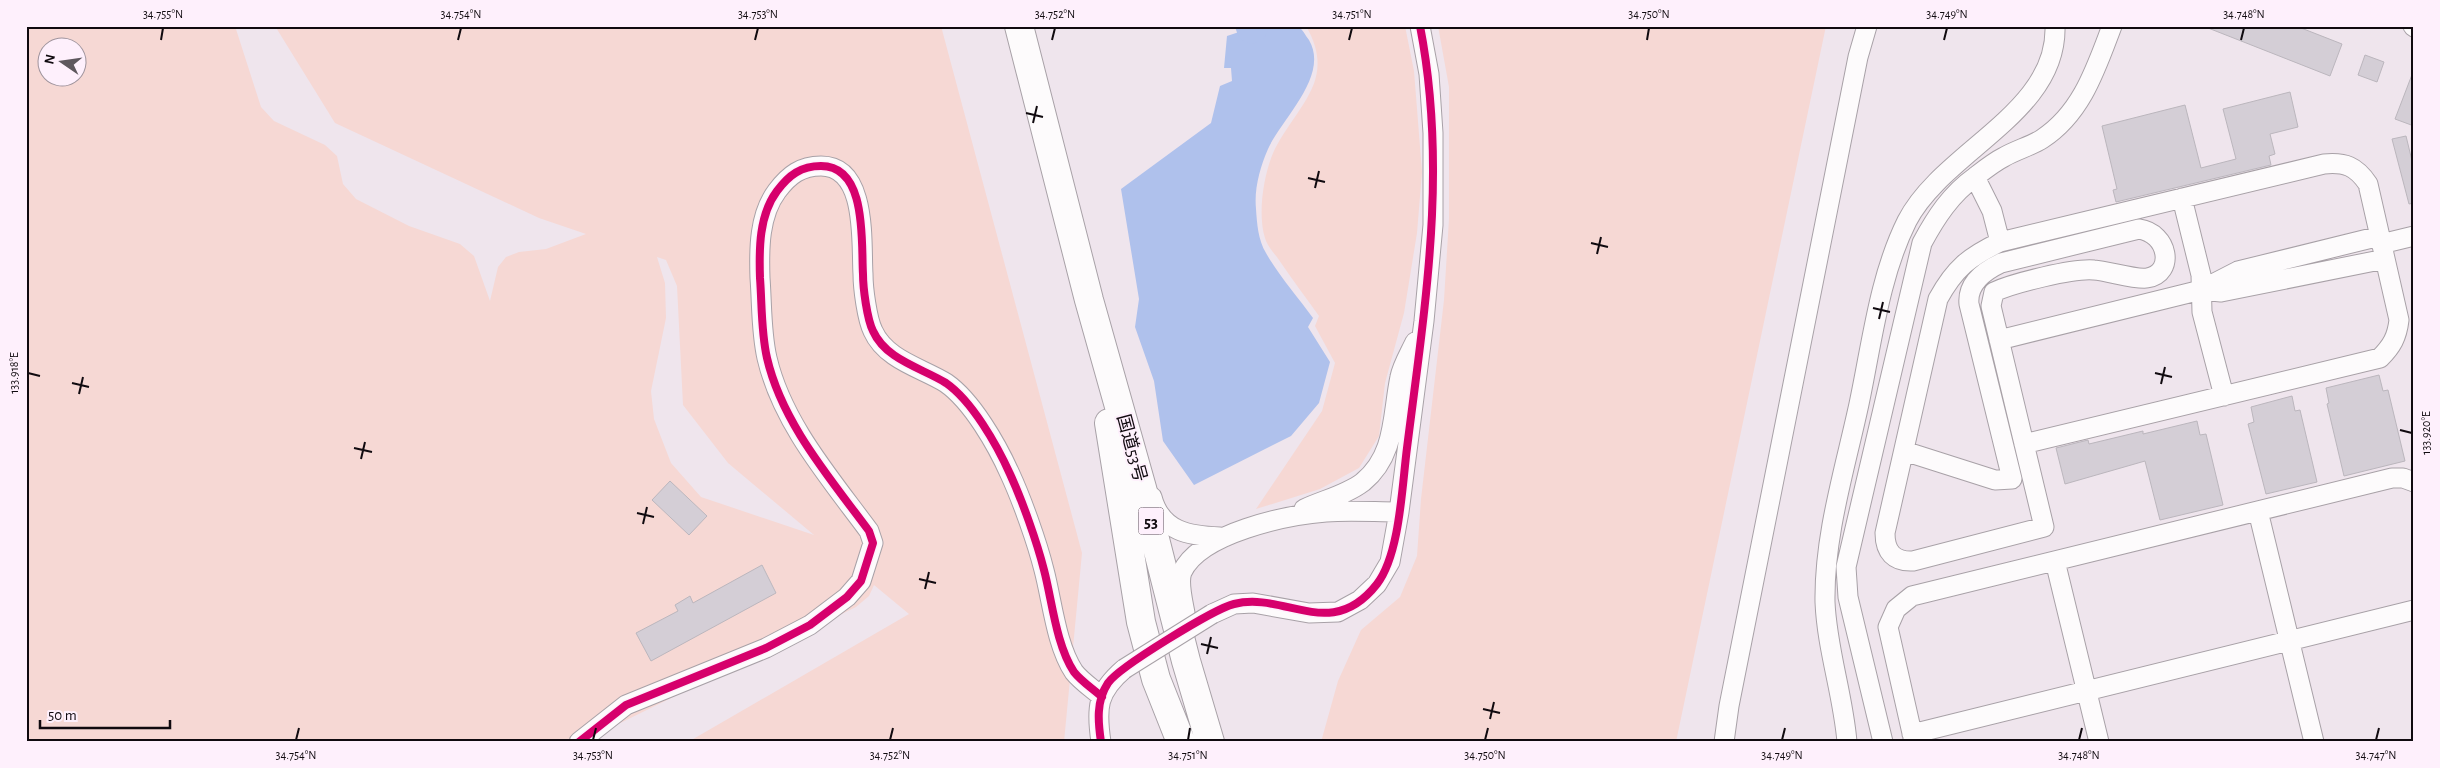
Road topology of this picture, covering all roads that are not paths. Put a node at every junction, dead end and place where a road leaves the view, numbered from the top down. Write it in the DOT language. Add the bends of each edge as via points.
graph roads {
  1 [pos="1019,26"];
  2 [pos="1420,26"];
  3 [pos="1867,26"];
  4 [pos="2055,26"];
  5 [pos="2112,26"];
  6 [pos="1975,177"];
  7 [pos="2182,198"];
  8 [pos="2414,236"];
  9 [pos="2000,242"];
  10 [pos="2382,246"];
  11 [pos="2201,290"];
  12 [pos="1089,300"];
  13 [pos="1424,321"];
  14 [pos="1999,340"];
  15 [pos="1107,356"];
  16 [pos="2224,396"];
  17 [pos="1852,437"];
  18 [pos="1875,442"];
  19 [pos="2024,444"];
  20 [pos="1904,450"];
  21 [pos="2414,482"];
  22 [pos="2258,511"];
  23 [pos="1399,512"];
  24 [pos="1272,522"];
  25 [pos="1220,537"];
  26 [pos="2055,562"];
  27 [pos="1134,579"];
  28 [pos="2414,610"];
  29 [pos="2289,641"];
  30 [pos="2086,691"];
  31 [pos="1102,697"];
  32 [pos="1913,738"];
  33 [pos="579,742"];
  34 [pos="1100,742"];
  35 [pos="1167,742"];
  36 [pos="1181,742"];
  37 [pos="1210,742"];
  38 [pos="1217,742"];
  39 [pos="1724,742"];
  40 [pos="1847,742"];
  41 [pos="1882,742"];
  42 [pos="2099,742"];
  43 [pos="2314,742"];
  1 -- 12 [label="highway, 国道53号 / 53"];
  2 -- 13 [label="street" via="1429,74 1433,134 1433,225"];
  3 -- 39 [label="street" via="1854,76"];
  4 -- 17 [label="street" via="2052,53 2037,86 1933,183 1907,220 1886,274"];
  5 -- 6 [label="street" via="2090,83 2058,128 2002,158"];
  6 -- 9 [label="street" via="1992,211"];
  6 -- 18 [label="street" via="1960,188 1936,218 1922,243"];
  7 -- 9 [label="street"];
  7 -- 10 [label="street" via="2324,164 2351,166 2368,184"];
  7 -- 11 [label="street" via="2201,275"];
  8 -- 10 [label="street"];
  9 -- 20 [label="street" via="1960,266 1938,299"];
  10 -- 11 [label="street" via="2221,292"];
  10 -- 16 [label="street" via="2399,320 2398,334 2380,358"];
  11 -- 14 [label="street"];
  11 -- 16 [label="street" via="2202,312"];
  12 -- 15 [label="highway, 国道53号 / 53"];
  12 -- 27 [label="highway, 国道53号 / 53"];
  13 -- 23 [label="street"];
  13 -- 24 [label="street" via="1400,375 1392,437 1381,461 1363,482"];
  14 -- 19 [label="street"];
  14 -- 20 [label="street" via="1991,306 1994,292 2081,270 2151,277 2160,269 2164,259 2160,239 2139,229 2001,263 1971,288 1969,304 2012,479 1995,480"];
  15 -- 25 [label="street" via="1134,426 1153,502 1165,521 1182,534"];
  15 -- 37 [label="highway, 国道53号 / 53"];
  16 -- 19 [label="street"];
  17 -- 18 [label="street"];
  17 -- 40 [label="street" via="1829,544 1825,579 1827,634"];
  18 -- 41 [label="street" via="1846,567 1846,582"];
  19 -- 20 [label="street" via="2044,527 1914,561 1889,554 1884,533"];
  21 -- 22 [label="street" via="2392,478"];
  22 -- 26 [label="street"];
  22 -- 29 [label="street"];
  23 -- 24 [label="street" via="1325,512"];
  23 -- 31 [label="street, bridge" via="1390,562 1377,584 1360,600 1338,612 1309,613 1253,603 1234,604 1212,614 1124,669 1109,682"];
  24 -- 25 [label="street"];
  25 -- 38 [label="street" via="1193,555 1181,573 1182,601"];
  26 -- 30 [label="street"];
  26 -- 32 [label="street" via="1912,596 1896,609 1888,627"];
  27 -- 35 [label="street" via="1134,636 1148,691"];
  27 -- 36 [label="highway, 国道53号 / 53" via="1156,679"];
  28 -- 29 [label="street"];
  29 -- 30 [label="street"];
  29 -- 43 [label="street"];
  30 -- 32 [label="street"];
  30 -- 42 [label="street"];
  31 -- 33 [label="street" via="1074,673 1063,648 1044,567 1010,474 972,406 947,384 902,360 881,343 872,330 863,276 864,228 853,187 828,166 813,166 799,169 769,201 759,245 762,326 767,357 782,403 822,467 869,532 873,543 860,581 847,597 810,625 766,648 626,705"];
  31 -- 34 [label="street" via="1098,719"];
}
